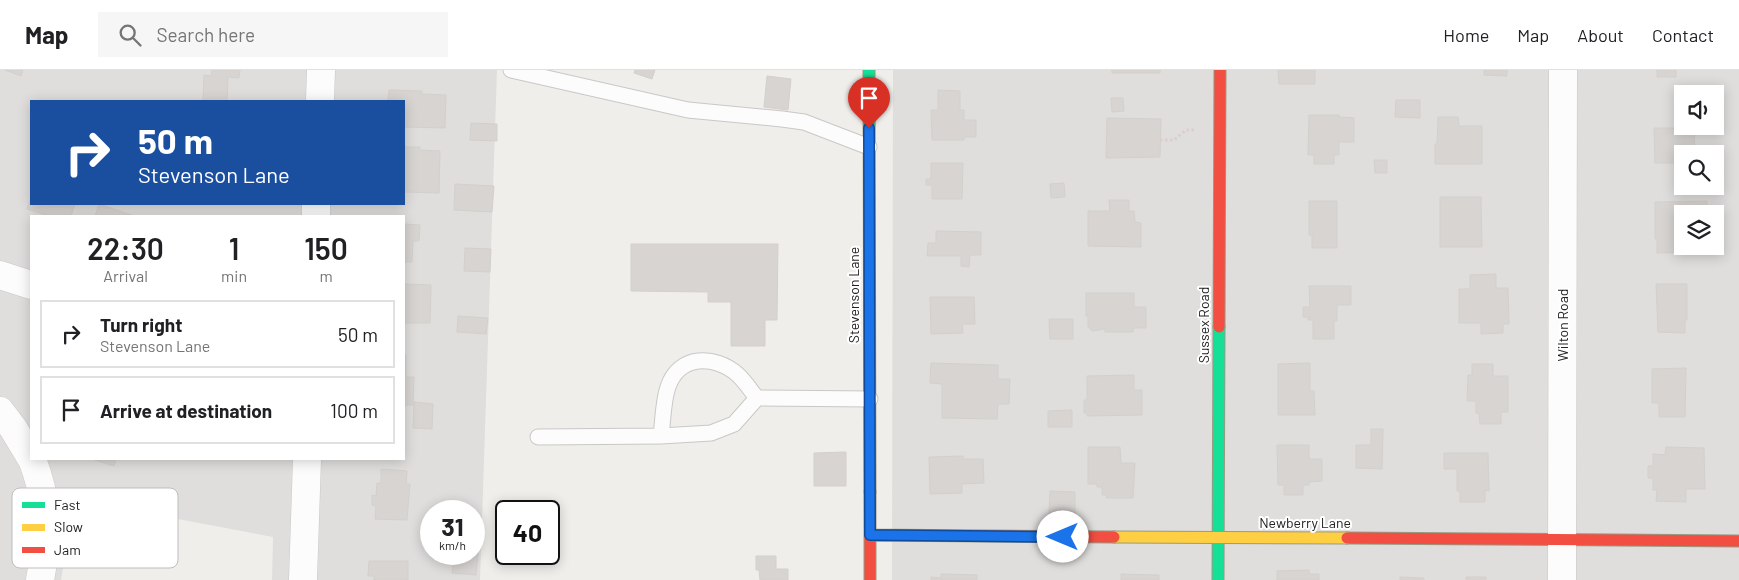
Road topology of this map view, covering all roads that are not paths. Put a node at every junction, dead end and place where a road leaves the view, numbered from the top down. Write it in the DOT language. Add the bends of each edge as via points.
graph roads {
  1 [pos="321,70"];
  2 [pos="511,70"];
  3 [pos="869,70"];
  4 [pos="1220,70"];
  5 [pos="1563,70"];
  6 [pos="320,100"];
  7 [pos="869,147"];
  8 [pos="0,275"];
  9 [pos="30,285"];
  10 [pos="757,398"];
  11 [pos="870,399"];
  12 [pos="0,410"];
  13 [pos="661,436"];
  14 [pos="538,437"];
  15 [pos="30,456"];
  16 [pos="32,460"];
  17 [pos="307,460"];
  18 [pos="40,488"];
  19 [pos="870,535"];
  20 [pos="1218,538"];
  21 [pos="1562,540"];
  22 [pos="1739,541"];
  23 [pos="303,580"];
  24 [pos="870,580"];
  25 [pos="1218,580"];
  26 [pos="1562,580"];
  1 -- 6 [label="street"];
  2 -- 7 [label="lane" via="688,110 804,122"];
  3 -- 7 [label="street, Stevenson Lane"];
  4 -- 20 [label="street, Sussex Road"];
  5 -- 21 [label="street, Wilton Road"];
  7 -- 11 [label="street, Stevenson Lane"];
  8 -- 9 [label="street"];
  10 -- 11 [label="lane"];
  10 -- 13 [label="lane" via="734,424 711,433"];
  10 -- 13 [label="lane" via="738,375 722,365 703,360 688,362 668,387"];
  11 -- 19 [label="street, Stevenson Lane"];
  12 -- 15 [label="street"];
  13 -- 14 [label="lane"];
  16 -- 18 [label="street"];
  17 -- 23 [label="street"];
  19 -- 20 [label="street, Newberry Lane"];
  19 -- 24 [label="street, Stevenson Lane"];
  20 -- 21 [label="street, Newberry Lane"];
  20 -- 25 [label="street, Sussex Road"];
  21 -- 22 [label="street, Newberry Lane"];
  21 -- 26 [label="street, Wilton Road"];
}
